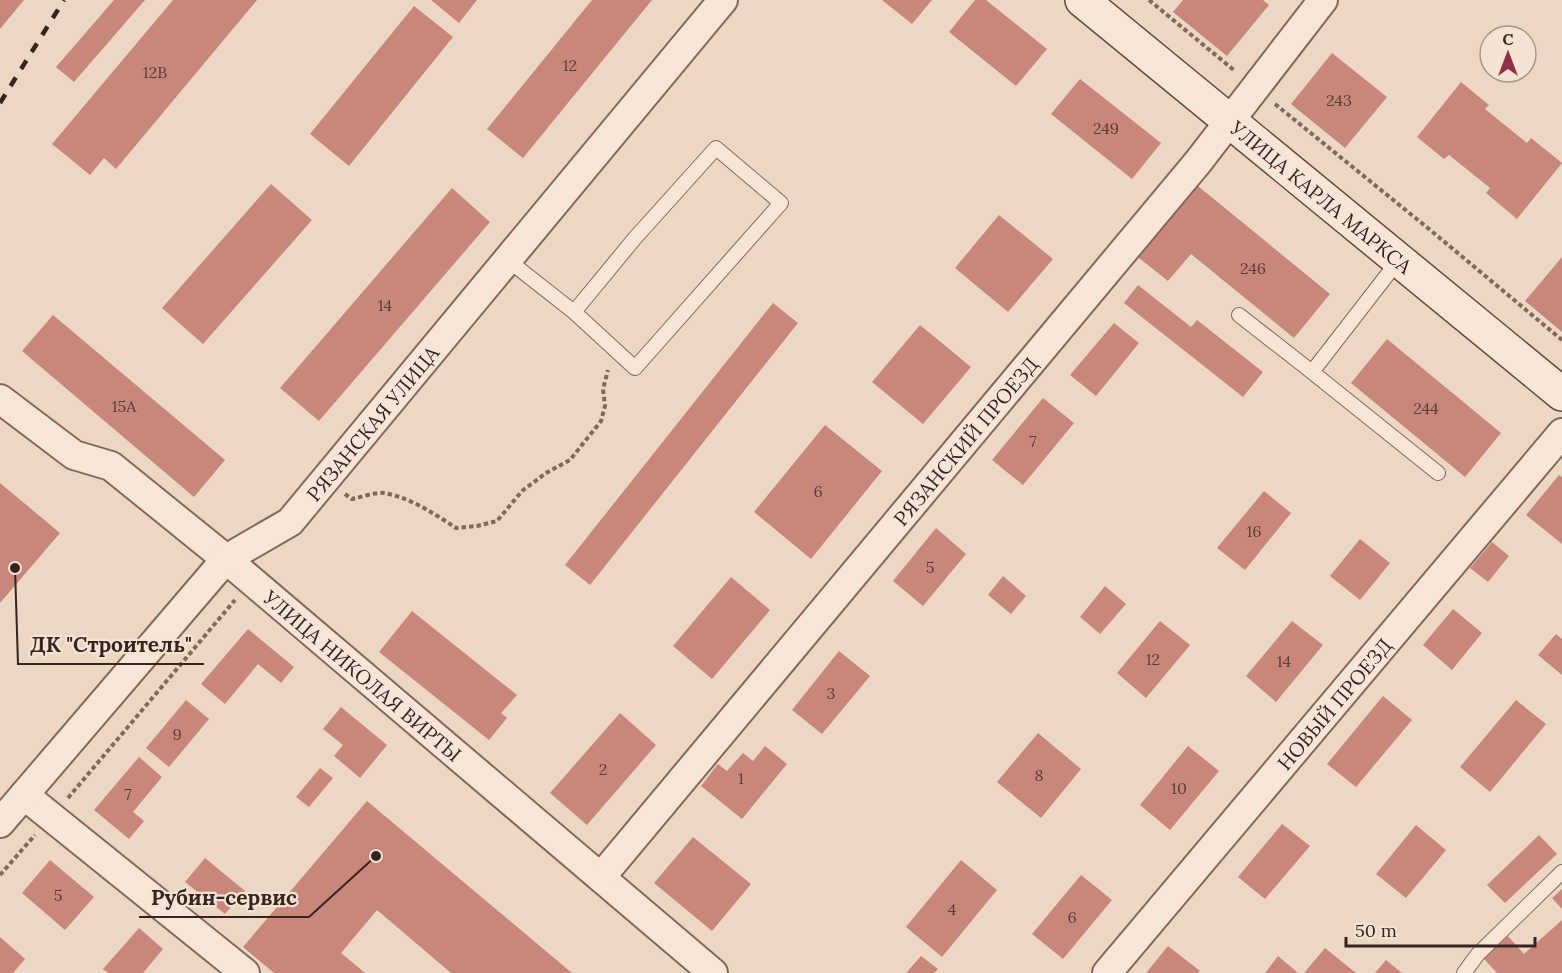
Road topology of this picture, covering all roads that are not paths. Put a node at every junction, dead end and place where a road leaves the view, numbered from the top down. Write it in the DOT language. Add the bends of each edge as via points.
graph roads {
  1 [pos="723,0"];
  2 [pos="1082,0"];
  3 [pos="1323,0"];
  4 [pos="1229,122"];
  5 [pos="509,261"];
  6 [pos="1398,261"];
  7 [pos="574,312"];
  8 [pos="1239,315"];
  9 [pos="1312,372"];
  10 [pos="1562,394"];
  11 [pos="0,399"];
  12 [pos="1562,433"];
  13 [pos="1438,472"];
  14 [pos="226,559"];
  15 [pos="24,795"];
  16 [pos="0,823"];
  17 [pos="1562,872"];
  18 [pos="601,877"];
  19 [pos="700,969"];
  20 [pos="245,973"];
  21 [pos="1107,973"];
  22 [pos="1464,973"];
  1 -- 5 [label="street, РЯЗАНСКАЯ УЛИЦА"];
  2 -- 4 [label="main road, УЛИЦА КАРЛА МАРКСА"];
  3 -- 4 [label="street, РЯЗАНСКИЙ ПРОЕЗД"];
  4 -- 6 [label="main road, УЛИЦА КАРЛА МАРКСА"];
  4 -- 18 [label="street, РЯЗАНСКИЙ ПРОЕЗД"];
  5 -- 7 [label="lane"];
  5 -- 14 [label="street, РЯЗАНСКАЯ УЛИЦА" via="290,522"];
  6 -- 9 [label="lane"];
  6 -- 10 [label="main road, УЛИЦА КАРЛА МАРКСА"];
  7 -- 7 [label="lane" via="635,368 781,203 716,148"];
  8 -- 9 [label="lane"];
  9 -- 13 [label="lane"];
  11 -- 14 [label="street, УЛИЦА НИКОЛАЯ ВИРТЫ" via="74,455 111,466"];
  12 -- 21 [label="street, НОВЫЙ ПРОЕЗД"];
  14 -- 15 [label="street, РЯЗАНСКАЯ УЛИЦА"];
  14 -- 18 [label="street, УЛИЦА НИКОЛАЯ ВИРТЫ"];
  15 -- 16 [label="street, РЯЗАНСКАЯ УЛИЦА"];
  15 -- 20 [label="street"];
  17 -- 22 [label="lane" via="1478,954"];
  18 -- 19 [label="street, УЛИЦА НИКОЛАЯ ВИРТЫ"];
}
